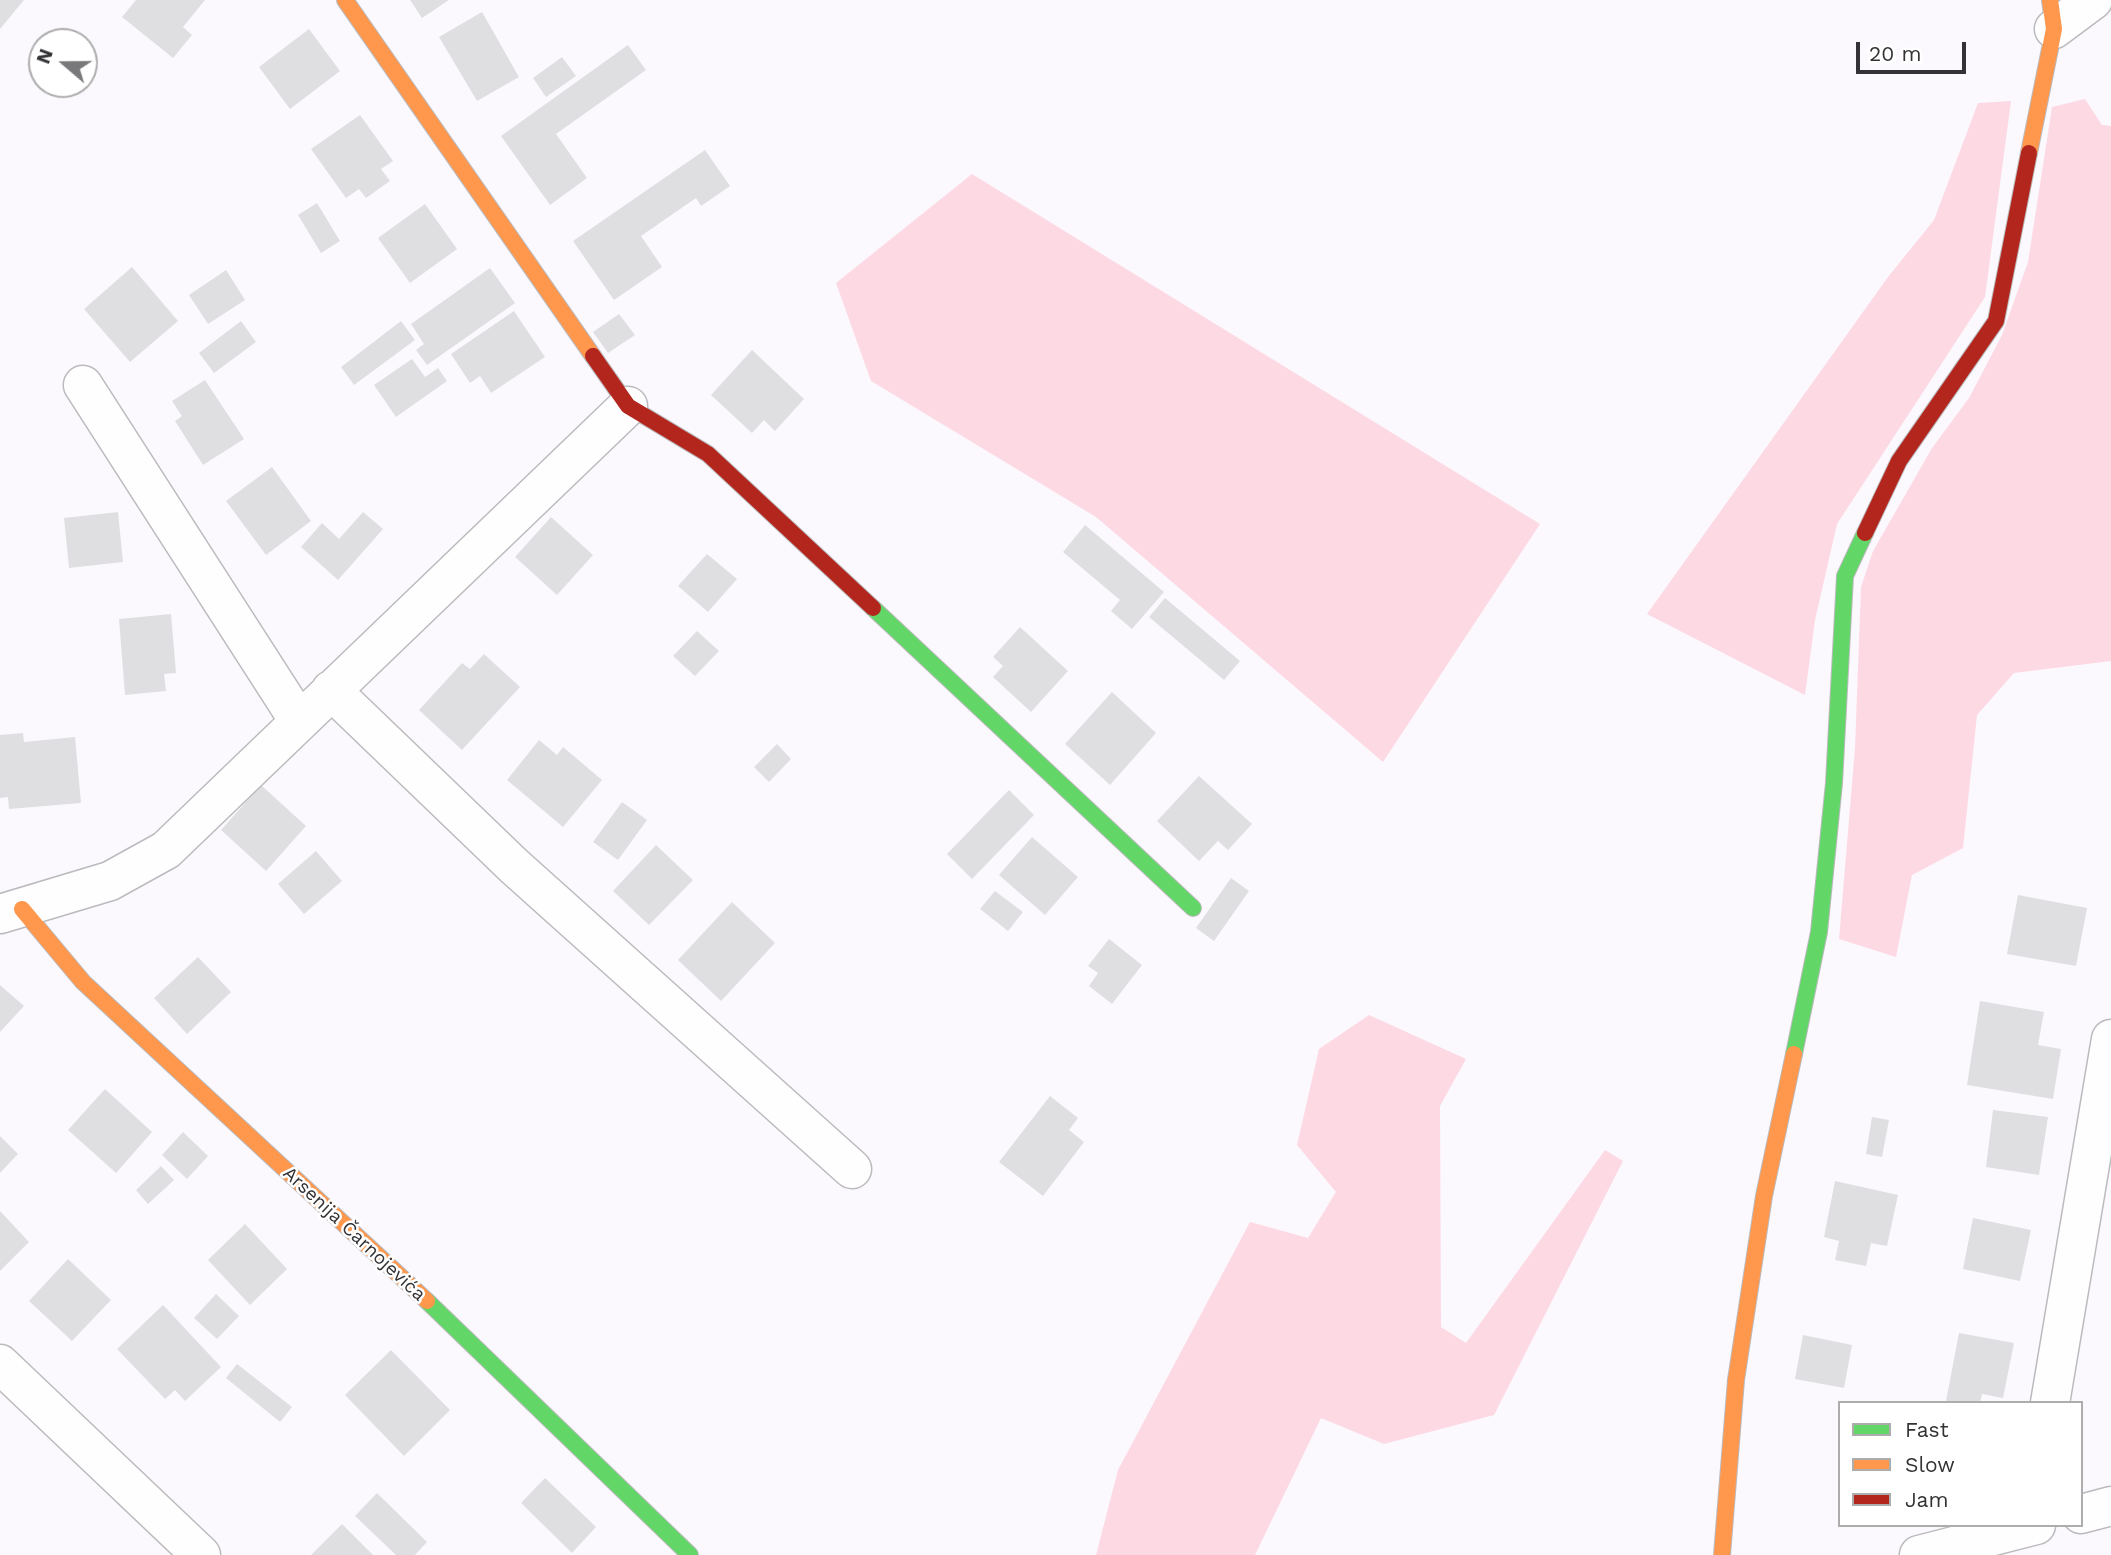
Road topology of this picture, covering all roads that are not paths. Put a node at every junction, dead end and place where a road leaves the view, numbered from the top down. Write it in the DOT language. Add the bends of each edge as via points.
graph roads {
  1 [pos="345,0"];
  2 [pos="2093,0"];
  3 [pos="2052,15"];
  4 [pos="83,385"];
  5 [pos="628,407"];
  6 [pos="331,690"];
  7 [pos="299,721"];
  8 [pos="1193,908"];
  9 [pos="11,911"];
  10 [pos="2111,1039"];
  11 [pos="852,1169"];
  12 [pos="2,1374"];
  13 [pos="2050,1401"];
  14 [pos="2111,1506"];
  15 [pos="2083,1513"];
  16 [pos="2030,1527"];
  17 [pos="2038,1527"];
  18 [pos="201,1555"];
  19 [pos="690,1555"];
  20 [pos="1723,1555"];
  21 [pos="1919,1555"];
  22 [pos="2043,1555"];
  1 -- 5 [label="street"];
  2 -- 3 [label="street"];
  3 -- 20 [label="street" via="1996,321 1899,461 1845,576 1834,783 1819,932 1764,1196 1736,1380"];
  4 -- 7 [label="street"];
  5 -- 6 [label="street"];
  5 -- 8 [label="street" via="708,454"];
  6 -- 7 [label="street"];
  6 -- 11 [label="street" via="514,866"];
  7 -- 9 [label="street" via="166,850 110,881"];
  9 -- 19 [label="street, Arsenija Čarnojevića"];
  10 -- 13 [label="street"];
  12 -- 18 [label="street"];
  14 -- 15 [label="street"];
  16 -- 21 [label="street"];
  17 -- 22 [label="street"];
}
